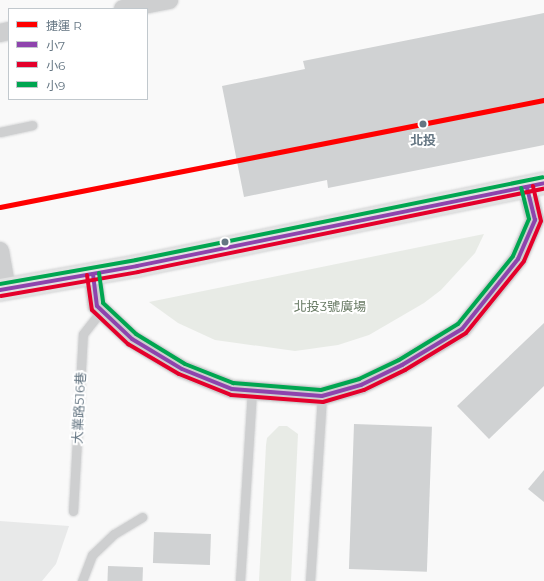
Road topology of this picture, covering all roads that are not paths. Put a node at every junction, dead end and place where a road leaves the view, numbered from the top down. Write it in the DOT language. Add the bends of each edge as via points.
graph roads {
  1 [pos="169,0"];
  2 [pos="128,8"];
  3 [pos="32,125"];
  4 [pos="0,132"];
  5 [pos="536,185"];
  6 [pos="0,251"];
  7 [pos="93,274"];
  8 [pos="3,289"];
  9 [pos="101,311"];
  10 [pos="252,390"];
  11 [pos="322,396"];
  12 [pos="73,511"];
  13 [pos="142,517"];
  14 [pos="82,581"];
  15 [pos="240,581"];
  16 [pos="310,581"];
  1 -- 2 [label="street"];
  3 -- 4 [label="lane"];
  5 -- 7 [label="street"];
  5 -- 11 [label="street" via="535,220 518,259 462,329 402,365 361,385"];
  6 -- 8 [label="street"];
  7 -- 8 [label="street"];
  7 -- 9 [label="street" via="97,306"];
  9 -- 10 [label="street" via="132,339 182,369 232,388"];
  9 -- 12 [label="lane, 大業路516巷" via="83,334"];
  10 -- 11 [label="street"];
  10 -- 15 [label="lane"];
  11 -- 16 [label="lane"];
  13 -- 14 [label="lane" via="114,534 92,555"];
}
